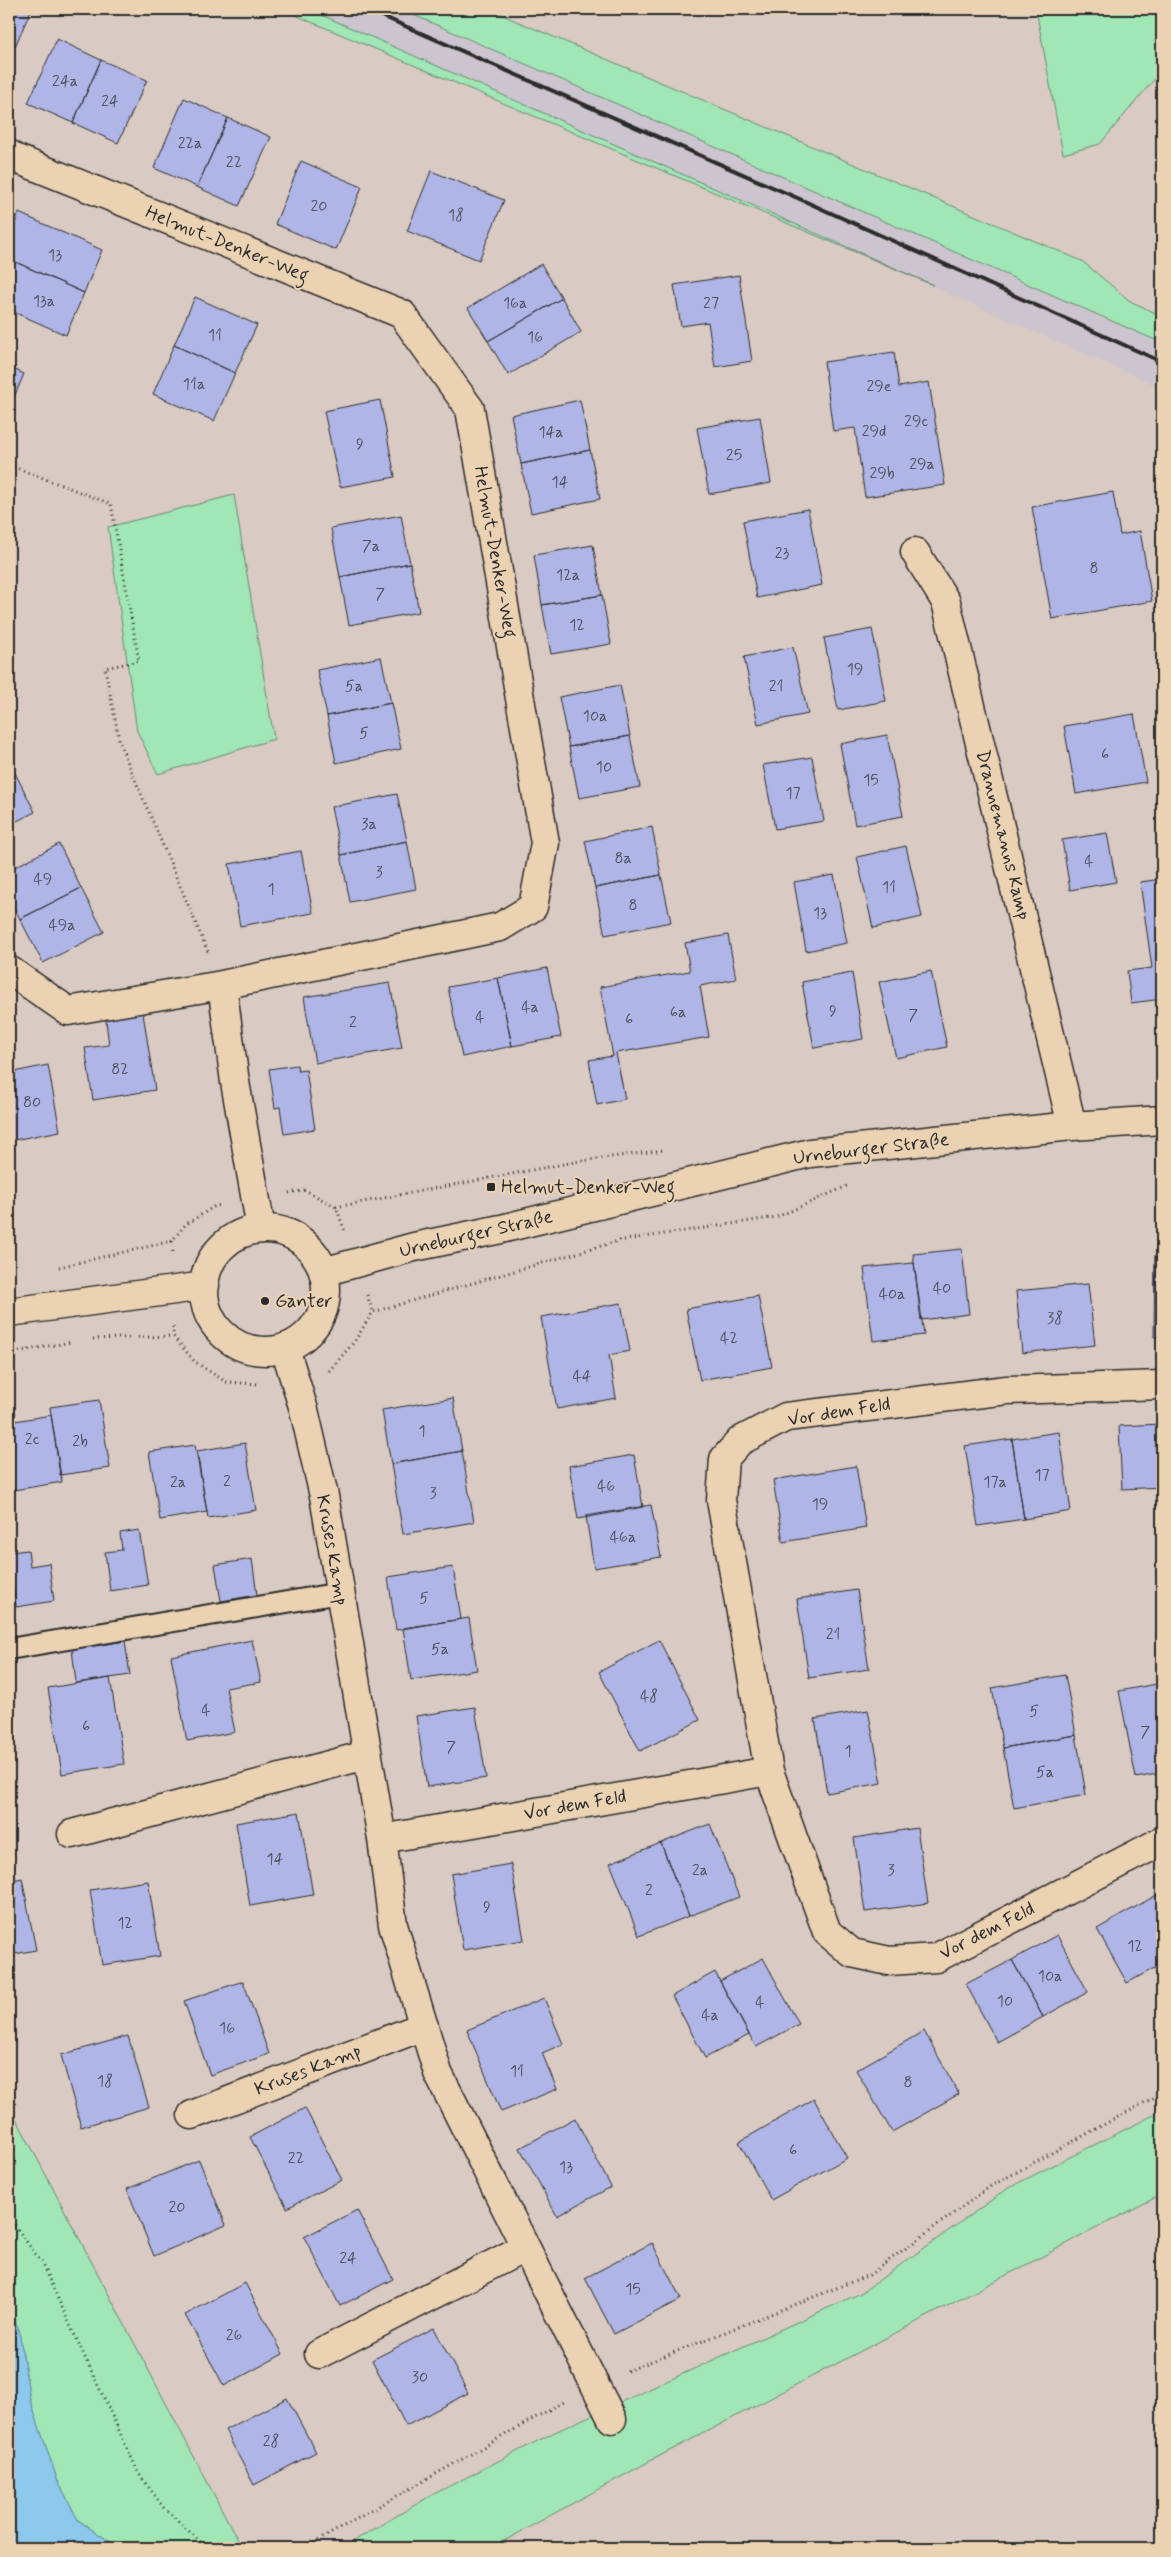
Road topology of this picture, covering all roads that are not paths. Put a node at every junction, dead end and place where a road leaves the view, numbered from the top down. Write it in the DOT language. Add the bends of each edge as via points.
graph roads {
  1 [pos="10,158"];
  2 [pos="915,552"];
  3 [pos="9,970"];
  4 [pos="222,985"];
  5 [pos="1162,1120"];
  6 [pos="1072,1126"];
  7 [pos="261,1229"];
  8 [pos="323,1272"];
  9 [pos="205,1286"];
  10 [pos="9,1312"];
  11 [pos="285,1348"];
  12 [pos="1162,1385"];
  13 [pos="340,1593"];
  14 [pos="9,1649"];
  15 [pos="366,1755"];
  16 [pos="768,1771"];
  17 [pos="72,1834"];
  18 [pos="382,1839"];
  19 [pos="1162,1841"];
  20 [pos="424,2026"];
  21 [pos="192,2115"];
  22 [pos="524,2248"];
  23 [pos="319,2354"];
  24 [pos="612,2419"];
  1 -- 4 [label="street, Helmut-Denker-Weg" via="402,314 470,409 545,843 532,907 500,927"];
  2 -- 6 [label="street, Drannemanns Kamp" via="946,602"];
  3 -- 4 [label="street, Helmut-Denker-Weg" via="68,1011"];
  4 -- 7 [label="street"];
  5 -- 6 [label="street, Urneburger Straße"];
  6 -- 8 [label="street, Urneburger Straße" via="810,1153 501,1229 414,1247"];
  7 -- 8 [label="street" via="296,1237 311,1250"];
  7 -- 9 [label="street" via="237,1236 216,1254 208,1269"];
  8 -- 11 [label="street" via="325,1303 322,1315 302,1339"];
  9 -- 10 [label="street"];
  9 -- 11 [label="street" via="209,1314 223,1335 250,1350"];
  11 -- 13 [label="street, Kruses Kamp" via="322,1486"];
  12 -- 16 [label="street, Vor dem Feld" via="1007,1390 786,1417 740,1441 724,1459 721,1500"];
  13 -- 14 [label="lane"];
  13 -- 15 [label="street, Kruses Kamp"];
  15 -- 17 [label="street"];
  15 -- 18 [label="street, Kruses Kamp"];
  16 -- 18 [label="street, Vor dem Feld"];
  16 -- 19 [label="street, Vor dem Feld" via="827,1932 852,1953 889,1962 936,1958"];
  18 -- 20 [label="street, Kruses Kamp" via="393,1925"];
  20 -- 21 [label="street, Kruses Kamp"];
  20 -- 22 [label="street, Kruses Kamp" via="438,2073"];
  22 -- 23 [label="street"];
  22 -- 24 [label="street, Kruses Kamp"];
}
